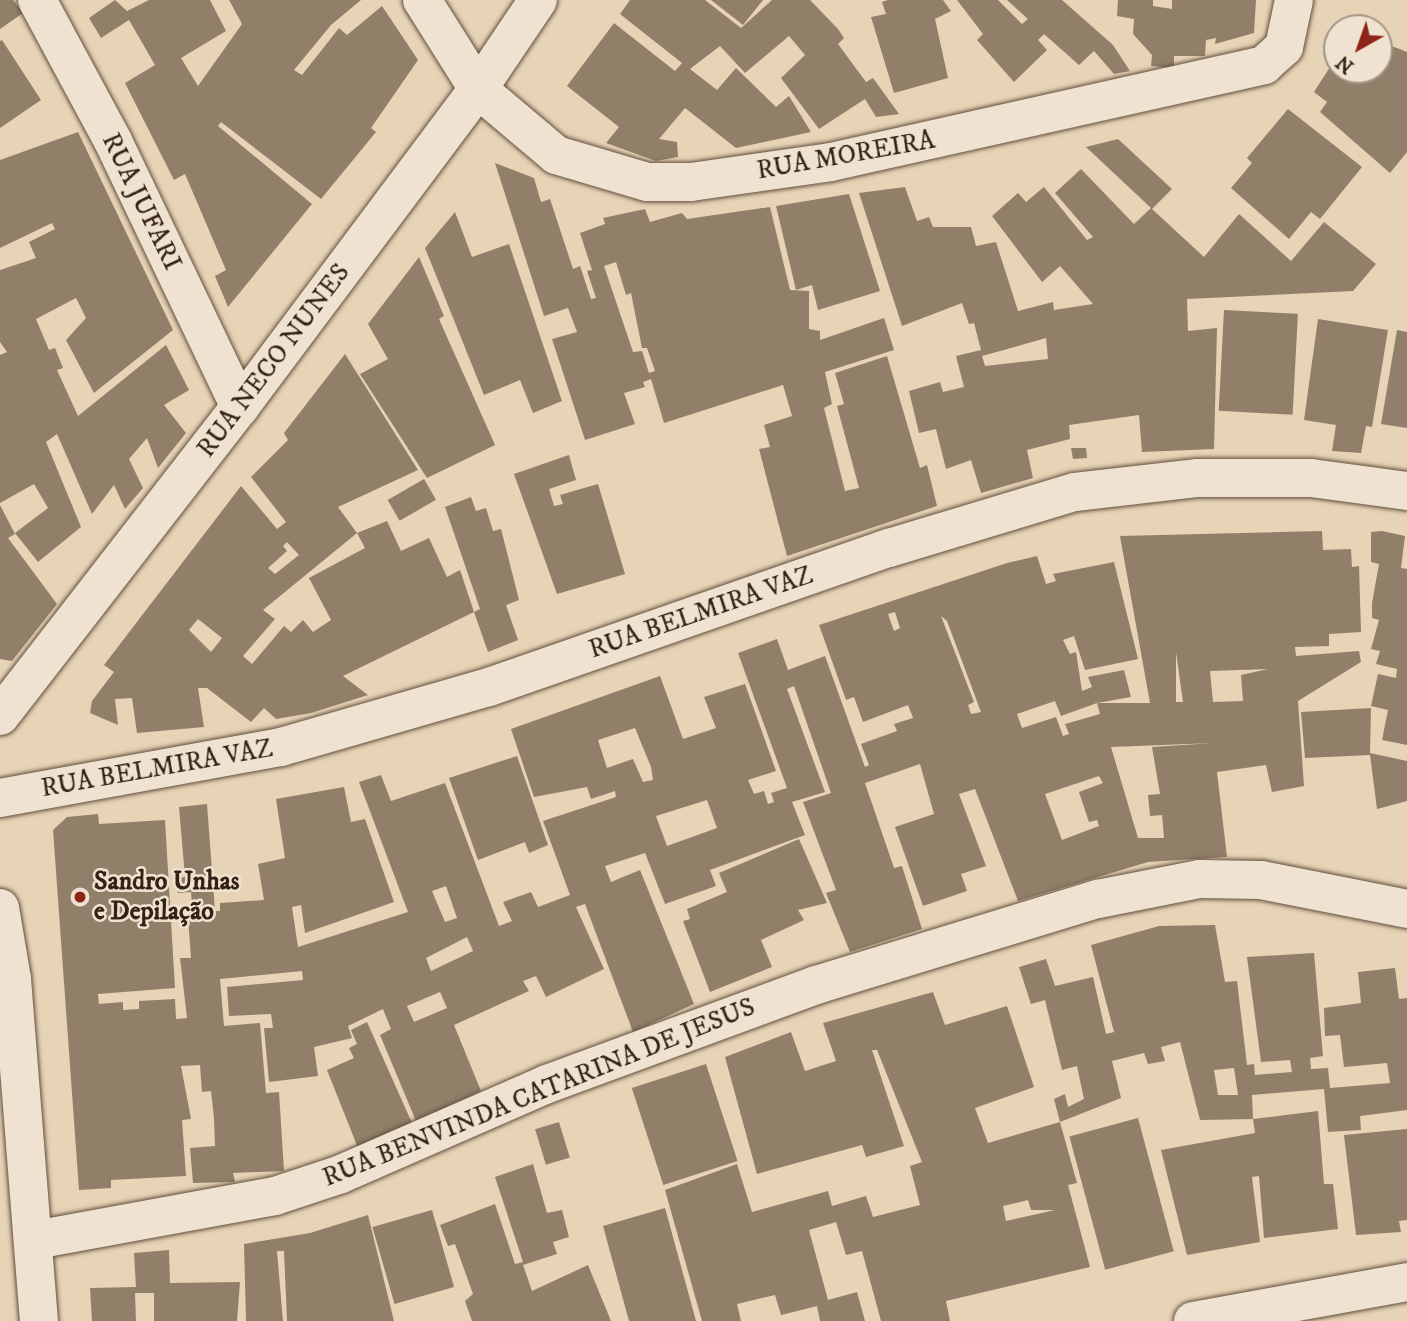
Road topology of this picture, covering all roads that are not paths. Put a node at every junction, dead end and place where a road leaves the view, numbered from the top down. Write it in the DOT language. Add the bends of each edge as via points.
graph roads {
  1 [pos="37,0"];
  2 [pos="422,0"];
  3 [pos="538,0"];
  4 [pos="1294,0"];
  5 [pos="478,89"];
  6 [pos="240,407"];
  7 [pos="1407,491"];
  8 [pos="0,716"];
  9 [pos="0,797"];
  10 [pos="0,908"];
  11 [pos="1407,909"];
  12 [pos="35,1240"];
  13 [pos="1407,1282"];
  14 [pos="38,1321"];
  15 [pos="1193,1321"];
  1 -- 6 [label="street, RUA JUFARI" via="113,141"];
  2 -- 5 [label="street, RUA MOREIRA"];
  3 -- 5 [label="street, RUA NECO NUNES"];
  4 -- 5 [label="street, RUA MOREIRA" via="1284,47 1264,65 831,162 691,182 636,180 556,155"];
  5 -- 6 [label="street, RUA NECO NUNES"];
  6 -- 8 [label="street, RUA NECO NUNES"];
  7 -- 9 [label="street, RUA BELMIRA VAZ" via="1311,478 1198,478 1075,492 889,548 489,687 281,747"];
  10 -- 12 [label="street" via="12,979"];
  11 -- 12 [label="street, RUA BENVINDA CATARINA DE JESUS" via="1261,880 1200,879 1098,899 816,985 547,1084 341,1174 275,1196"];
  12 -- 14 [label="street"];
  13 -- 15 [label="street"];
}
